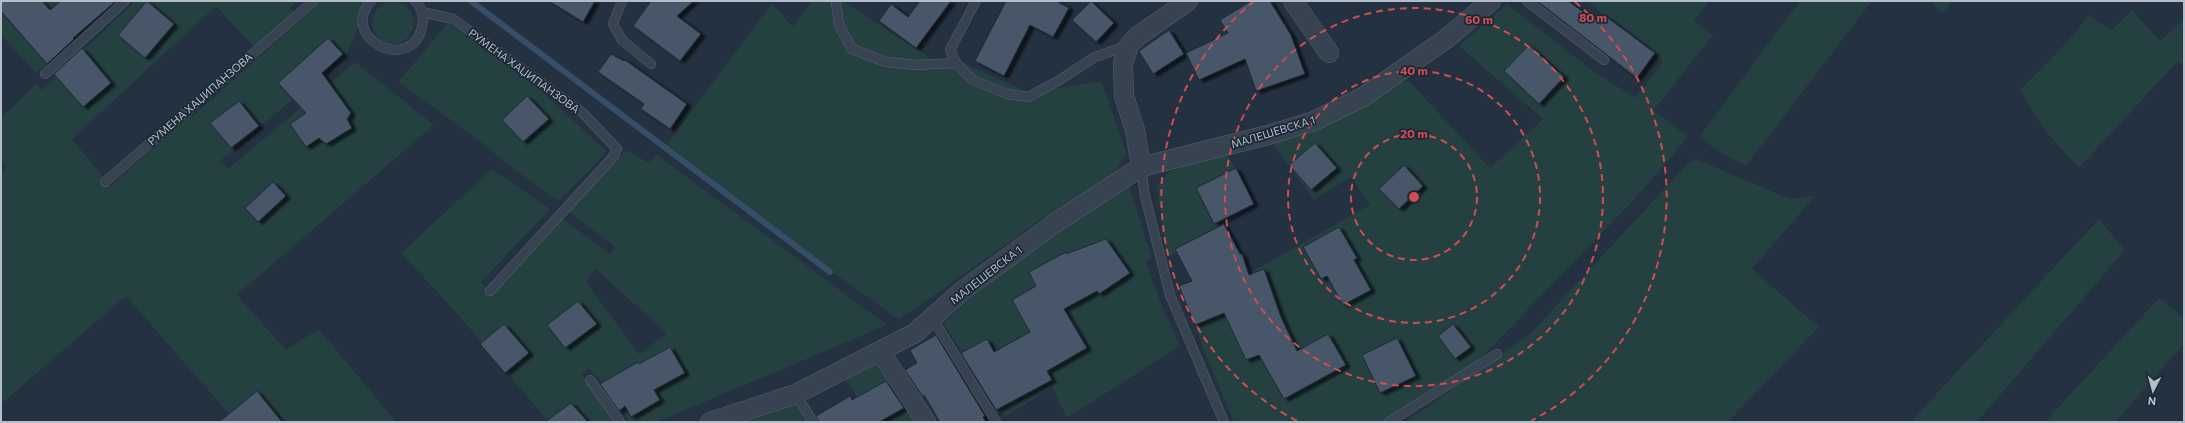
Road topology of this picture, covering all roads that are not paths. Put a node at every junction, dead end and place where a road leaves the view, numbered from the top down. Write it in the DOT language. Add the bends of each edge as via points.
graph roads {
  1 [pos="125,1"];
  2 [pos="314,1"];
  3 [pos="371,1"];
  4 [pos="415,1"];
  5 [pos="622,1"];
  6 [pos="976,1"];
  7 [pos="1188,1"];
  8 [pos="1293,1"];
  9 [pos="1491,1"];
  10 [pos="1527,1"];
  11 [pos="836,3"];
  12 [pos="422,12"];
  13 [pos="1129,45"];
  14 [pos="1329,53"];
  15 [pos="1604,60"];
  16 [pos="956,63"];
  17 [pos="651,64"];
  18 [pos="45,74"];
  19 [pos="1141,167"];
  20 [pos="105,182"];
  21 [pos="490,290"];
  22 [pos="933,319"];
  23 [pos="880,351"];
  24 [pos="1496,354"];
  25 [pos="590,380"];
  26 [pos="796,394"];
  27 [pos="620,422"];
  28 [pos="710,422"];
  29 [pos="813,422"];
  30 [pos="926,422"];
  31 [pos="996,422"];
  32 [pos="1224,422"];
  33 [pos="1390,422"];
  1 -- 18 [label="lane"];
  2 -- 20 [label="lane, РУМЕНА ХАЏИПАНЗОВА"];
  3 -- 12 [label="lane" via="363,14 366,34 372,42 390,50 400,49 416,40 423,22"];
  4 -- 12 [label="lane"];
  5 -- 17 [label="lane" via="614,24 622,40"];
  6 -- 16 [label="lane" via="950,50"];
  7 -- 13 [label="street"];
  8 -- 14 [label="street"];
  9 -- 19 [label="street, МАЛЕШЕВСКА 1" via="1446,38 1363,97 1314,121"];
  10 -- 15 [label="lane"];
  11 -- 16 [label="lane" via="839,25 852,49 886,62 916,65"];
  12 -- 21 [label="lane, РУМЕНА ХАЏИПАНЗОВА" via="453,19 582,112 617,149 613,157"];
  13 -- 16 [label="lane" via="1094,56 1058,81 1028,97 1007,94 973,80"];
  13 -- 19 [label="street" via="1122,63 1124,96 1135,130"];
  19 -- 22 [label="street, МАЛЕШЕВСКА 1" via="1055,223 962,291"];
  19 -- 32 [label="lane" via="1145,196 1170,295"];
  22 -- 23 [label="street, МАЛЕШЕВСКА 1" via="915,333"];
  22 -- 31 [label="lane"];
  23 -- 26 [label="street, МАЛЕШЕВСКА 1"];
  23 -- 30 [label="street"];
  24 -- 33 [label="lane"];
  25 -- 27 [label="lane"];
  26 -- 28 [label="street, МАЛЕШЕВСКА 1"];
  26 -- 29 [label="lane"];
}
